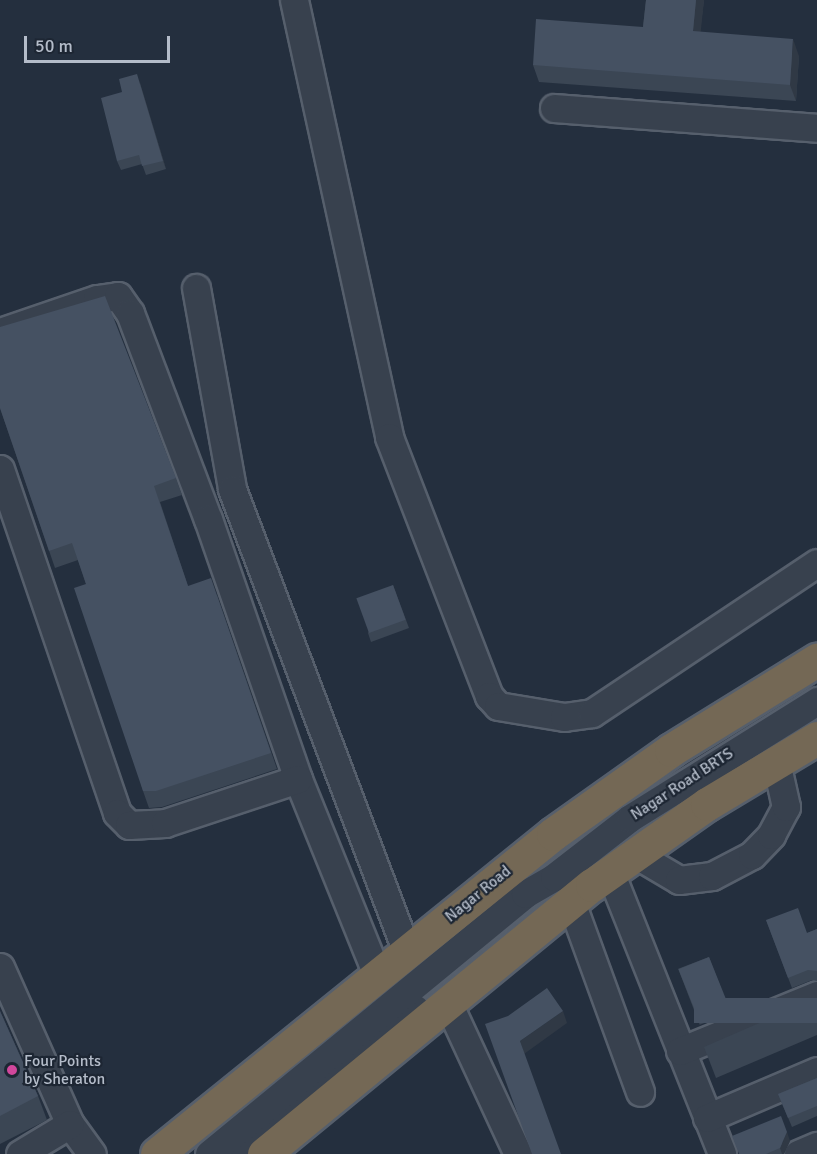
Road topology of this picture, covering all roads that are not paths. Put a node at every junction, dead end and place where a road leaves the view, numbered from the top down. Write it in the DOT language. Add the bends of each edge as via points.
graph roads {
  1 [pos="294,0"];
  2 [pos="554,108"];
  3 [pos="817,128"];
  4 [pos="196,288"];
  5 [pos="0,332"];
  6 [pos="0,469"];
  7 [pos="817,563"];
  8 [pos="817,660"];
  9 [pos="817,701"];
  10 [pos="817,738"];
  11 [pos="776,762"];
  12 [pos="298,779"];
  13 [pos="623,863"];
  14 [pos="562,889"];
  15 [pos="407,951"];
  16 [pos="0,967"];
  17 [pos="377,975"];
  18 [pos="817,995"];
  19 [pos="447,1001"];
  20 [pos="680,1051"];
  21 [pos="817,1071"];
  22 [pos="640,1092"];
  23 [pos="707,1118"];
  24 [pos="70,1124"];
  25 [pos="817,1146"];
  26 [pos="20,1154"];
  27 [pos="92,1154"];
  28 [pos="156,1154"];
  29 [pos="209,1154"];
  30 [pos="232,1154"];
  31 [pos="264,1154"];
  32 [pos="519,1154"];
  33 [pos="722,1154"];
  34 [pos="798,1154"];
  1 -- 7 [label="street" via="388,437 489,696 498,706 564,717 592,713"];
  2 -- 3 [label="street"];
  4 -- 15 [label="street" via="232,489"];
  5 -- 12 [label="street" via="97,299 118,296 130,313 200,522"];
  6 -- 12 [label="street" via="117,813 129,825 145,827"];
  8 -- 15 [label="highway, Nagar Road" via="671,750 553,834"];
  9 -- 14 [label="street, Nagar Road BRTS" via="630,818"];
  10 -- 11 [label="highway"];
  11 -- 13 [label="highway" via="706,804"];
  11 -- 13 [label="street" via="786,807 771,835 752,855 712,876 679,880"];
  12 -- 17 [label="street"];
  13 -- 14 [label="highway"];
  13 -- 20 [label="street"];
  14 -- 19 [label="highway"];
  14 -- 22 [label="street"];
  14 -- 29 [label="street" via="525,894"];
  14 -- 30 [label="street" via="536,904 494,946"];
  15 -- 17 [label="highway, Nagar Road"];
  16 -- 24 [label="street"];
  17 -- 28 [label="highway, Nagar Road"];
  18 -- 20 [label="street"];
  19 -- 31 [label="highway"];
  19 -- 32 [label="street"];
  20 -- 23 [label="street"];
  21 -- 23 [label="street"];
  23 -- 33 [label="street"];
  24 -- 26 [label="street"];
  24 -- 27 [label="street"];
  25 -- 34 [label="street"];
}
